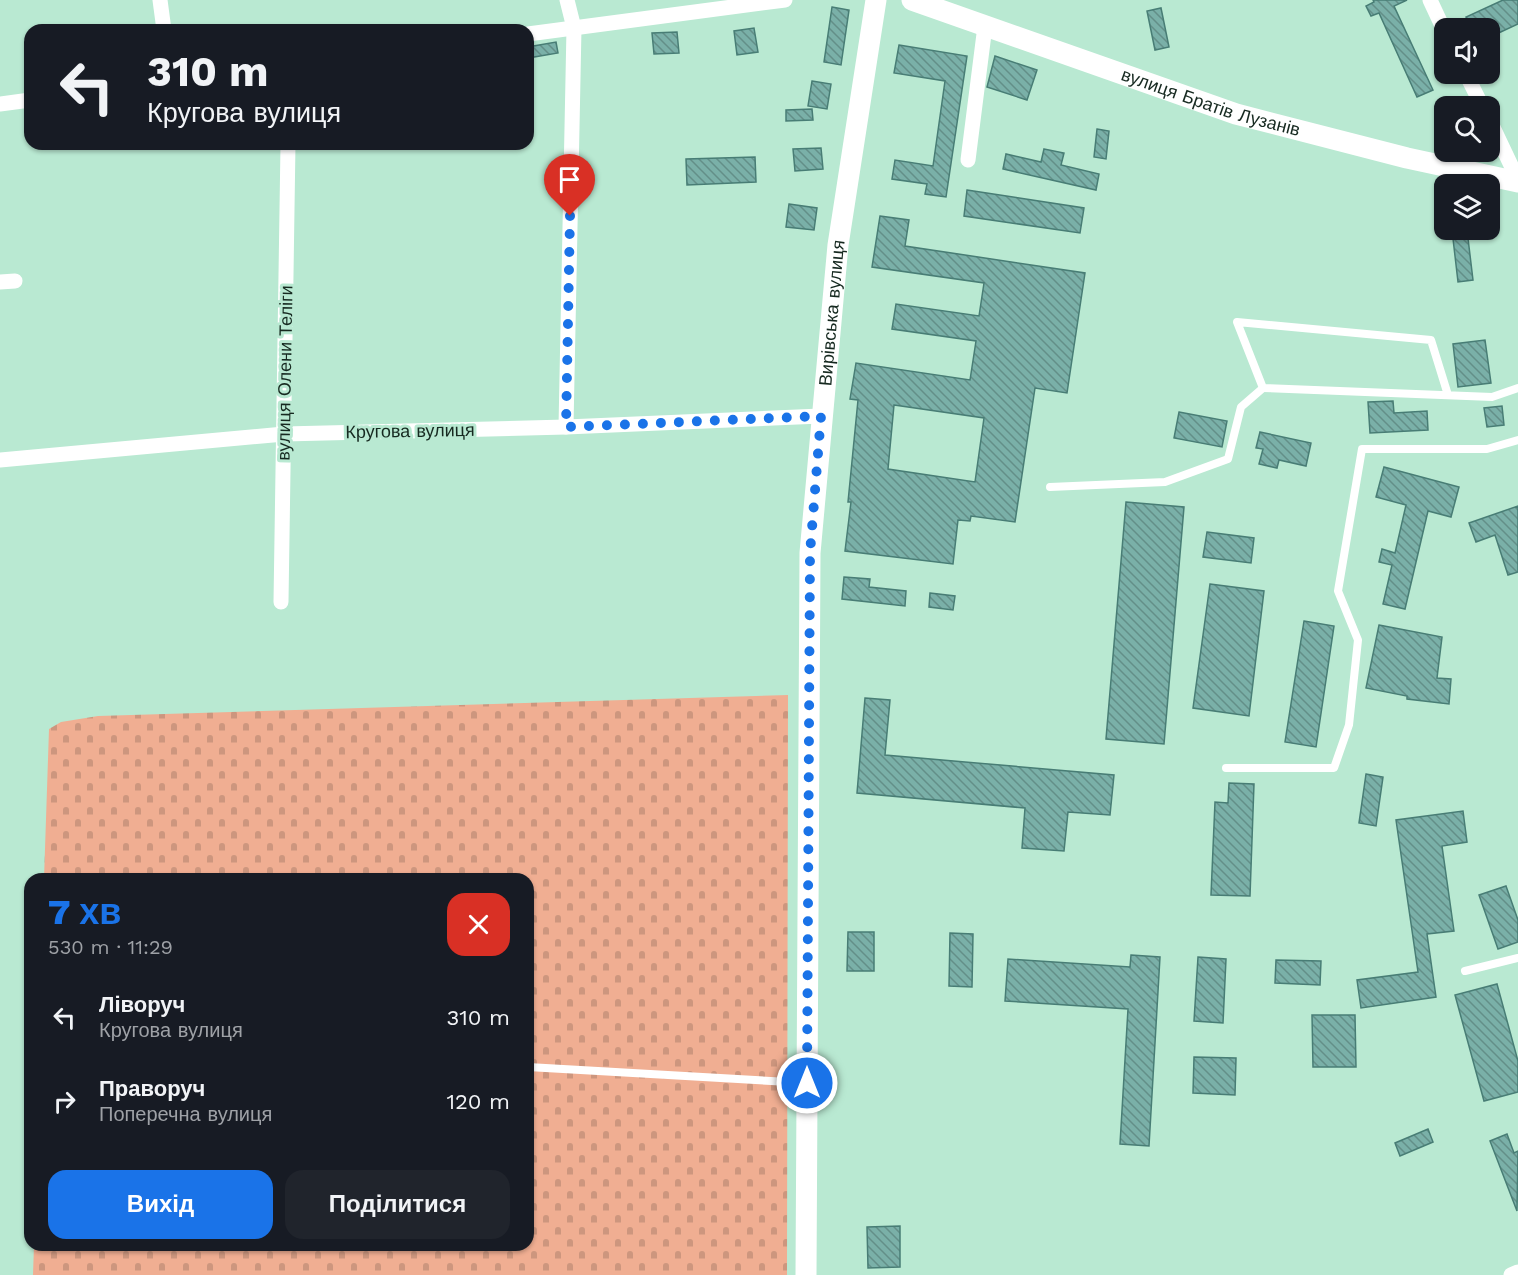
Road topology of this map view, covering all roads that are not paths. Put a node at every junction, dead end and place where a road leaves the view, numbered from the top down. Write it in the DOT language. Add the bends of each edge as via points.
graph roads {
  1 [pos="160,0"];
  2 [pos="567,0"];
  3 [pos="786,0"];
  4 [pos="876,0"];
  5 [pos="912,0"];
  6 [pos="1430,0"];
  7 [pos="1438,18"];
  8 [pos="163,24"];
  9 [pos="986,26"];
  10 [pos="574,28"];
  11 [pos="534,33"];
  12 [pos="24,101"];
  13 [pos="0,104"];
  14 [pos="1500,143"];
  15 [pos="288,150"];
  16 [pos="968,160"];
  17 [pos="1518,181"];
  18 [pos="1263,387"];
  19 [pos="1518,388"];
  20 [pos="1448,395"];
  21 [pos="821,416"];
  22 [pos="566,427"];
  23 [pos="284,434"];
  24 [pos="1518,440"];
  25 [pos="0,460"];
  26 [pos="1050,487"];
  27 [pos="281,602"];
  28 [pos="1226,768"];
  29 [pos="1518,958"];
  30 [pos="1465,971"];
  31 [pos="534,1067"];
  32 [pos="807,1083"];
  33 [pos="1518,1272"];
  34 [pos="806,1275"];
  35 [pos="1511,1275"];
  1 -- 8 [label="street"];
  2 -- 10 [label="street"];
  3 -- 10 [label="street"];
  4 -- 21 [label="main road, Вирівська вулиця" via="838,245"];
  5 -- 9 [label="main road, вулиця Братів Лузанів"];
  6 -- 7 [label="street"];
  9 -- 16 [label="street"];
  9 -- 17 [label="main road, вулиця Братів Лузанів" via="1236,114 1407,158"];
  10 -- 11 [label="street"];
  10 -- 22 [label="street"];
  12 -- 13 [label="street"];
  14 -- 17 [label="street"];
  15 -- 23 [label="street, вулиця Олени Теліги"];
  18 -- 20 [label="lane"];
  18 -- 20 [label="lane" via="1238,322 1431,340"];
  18 -- 26 [label="lane" via="1241,407 1228,459 1165,482"];
  19 -- 20 [label="lane" via="1492,397"];
  21 -- 22 [label="street, Кругова вулиця"];
  21 -- 32 [label="main road, Вирівська вулиця" via="810,553"];
  22 -- 23 [label="street, Кругова вулиця"];
  23 -- 25 [label="street, Кругова вулиця"];
  23 -- 27 [label="street, вулиця Олени Теліги"];
  24 -- 28 [label="lane" via="1486,449 1362,449 1338,591 1358,640 1349,725 1334,768"];
  29 -- 30 [label="lane"];
  31 -- 32 [label="lane"];
  32 -- 34 [label="main road, Вирівська вулиця"];
  33 -- 35 [label="street"];
}
